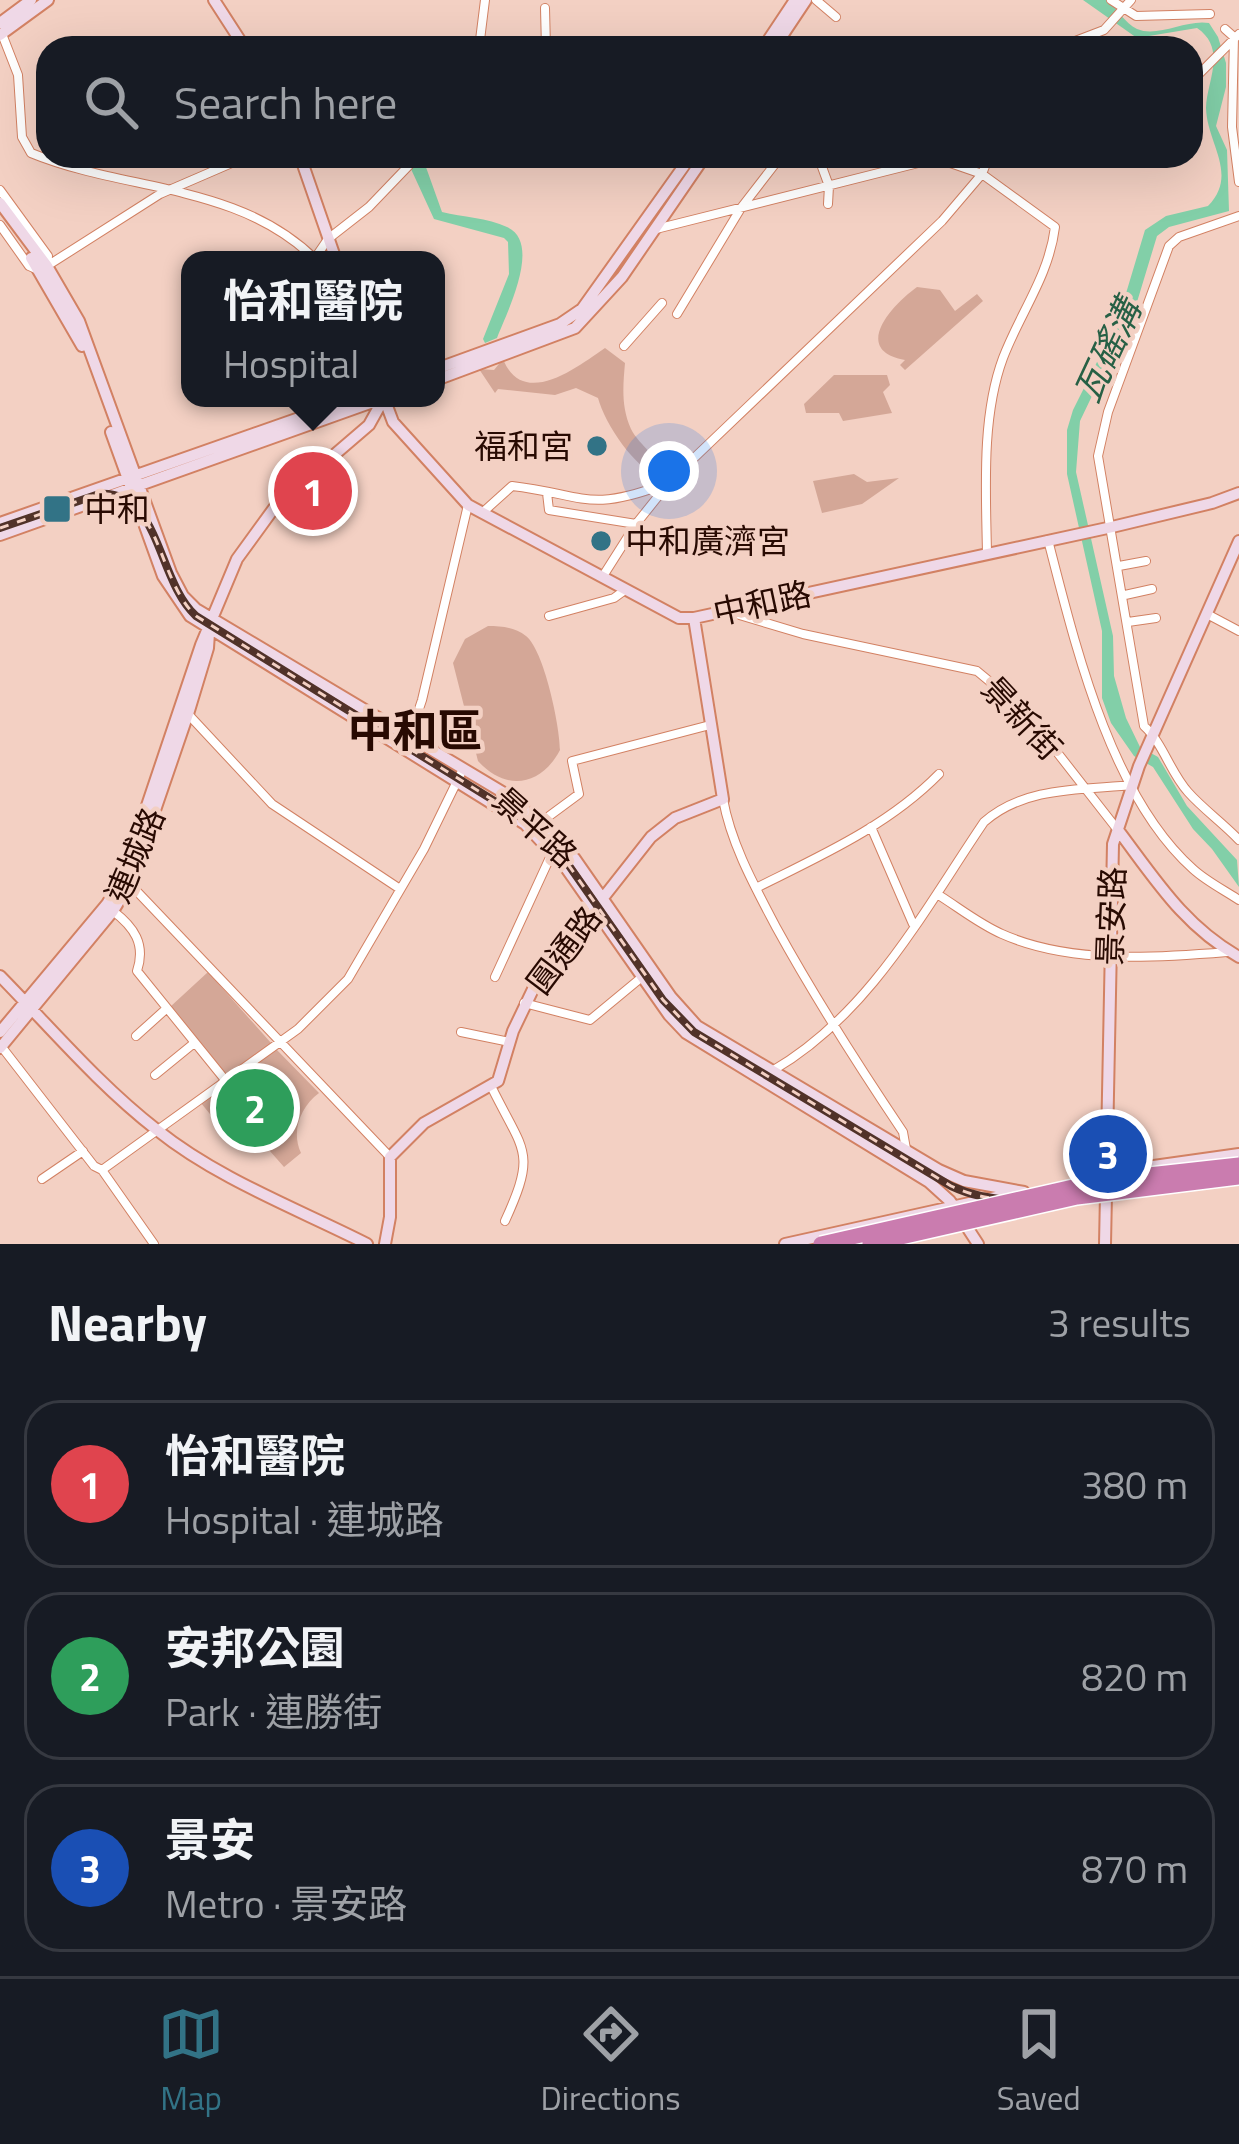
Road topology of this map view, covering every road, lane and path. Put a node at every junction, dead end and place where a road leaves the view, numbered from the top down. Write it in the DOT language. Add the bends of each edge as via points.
graph roads {
  1 [pos="31,0"];
  2 [pos="48,0"];
  3 [pos="485,0"];
  4 [pos="795,0"];
  5 [pos="806,0"];
  6 [pos="816,0"];
  7 [pos="1111,0"];
  8 [pos="1131,0"];
  9 [pos="216,3"];
  10 [pos="545,8"];
  11 [pos="1122,13"];
  12 [pos="1210,14"];
  13 [pos="836,17"];
  14 [pos="1225,29"];
  15 [pos="1,30"];
  16 [pos="237,36"];
  17 [pos="480,36"];
  18 [pos="546,36"];
  19 [pos="771,36"];
  20 [pos="782,36"];
  21 [pos="1086,36"];
  22 [pos="1236,36"];
  23 [pos="1203,69"];
  24 [pos="36,154"];
  25 [pos="89,168"];
  26 [pos="220,168"];
  27 [pos="304,168"];
  28 [pos="406,168"];
  29 [pos="683,168"];
  30 [pos="697,168"];
  31 [pos="772,168"];
  32 [pos="823,168"];
  33 [pos="897,168"];
  34 [pos="966,168"];
  35 [pos="984,168"];
  36 [pos="982,174"];
  37 [pos="1239,182"];
  38 [pos="830,186"];
  39 [pos="171,189"];
  40 [pos="0,190"];
  41 [pos="0,203"];
  42 [pos="828,204"];
  43 [pos="741,208"];
  44 [pos="0,215"];
  45 [pos="1239,216"];
  46 [pos="0,225"];
  47 [pos="654,230"];
  48 [pos="328,239"];
  49 [pos="306,251"];
  50 [pos="321,251"];
  51 [pos="333,251"];
  52 [pos="40,264"];
  53 [pos="662,303"];
  54 [pos="677,314"];
  55 [pos="624,346"];
  56 [pos="445,366"];
  57 [pos="445,377"];
  58 [pos="332,407"];
  59 [pos="357,407"];
  60 [pos="379,407"];
  61 [pos="387,407"];
  62 [pos="133,482"];
  63 [pos="669,483"];
  64 [pos="547,493"];
  65 [pos="1239,499"];
  66 [pos="468,505"];
  67 [pos="1183,510"];
  68 [pos="481,514"];
  69 [pos="0,523"];
  70 [pos="636,524"];
  71 [pos="1112,527"];
  72 [pos="0,535"];
  73 [pos="1048,540"];
  74 [pos="1239,541"];
  75 [pos="987,554"];
  76 [pos="1146,561"];
  77 [pos="1119,566"];
  78 [pos="604,576"];
  79 [pos="1152,589"];
  80 [pos="625,590"];
  81 [pos="1125,596"];
  82 [pos="724,611"];
  83 [pos="1207,614"];
  84 [pos="549,616"];
  85 [pos="694,618"];
  86 [pos="1156,618"];
  87 [pos="1128,622"];
  88 [pos="210,625"];
  89 [pos="1239,631"];
  90 [pos="188,714"];
  91 [pos="710,725"];
  92 [pos="1154,735"];
  93 [pos="408,743"];
  94 [pos="460,774"];
  95 [pos="939,774"];
  96 [pos="1133,785"];
  97 [pos="1088,790"];
  98 [pos="723,799"];
  99 [pos="871,827"];
  100 [pos="532,828"];
  101 [pos="1118,830"];
  102 [pos="1239,840"];
  103 [pos="553,852"];
  104 [pos="126,880"];
  105 [pos="756,888"];
  106 [pos="400,890"];
  107 [pos="937,894"];
  108 [pos="1239,900"];
  109 [pos="599,904"];
  110 [pos="112,911"];
  111 [pos="913,924"];
  112 [pos="1110,955"];
  113 [pos="1234,955"];
  114 [pos="0,976"];
  115 [pos="495,977"];
  116 [pos="642,977"];
  117 [pos="524,1003"];
  118 [pos="29,1005"];
  119 [pos="166,1009"];
  120 [pos="832,1028"];
  121 [pos="0,1032"];
  122 [pos="460,1032"];
  123 [pos="136,1036"];
  124 [pos="279,1042"];
  125 [pos="510,1042"];
  126 [pos="193,1044"];
  127 [pos="1,1046"];
  128 [pos="772,1072"];
  129 [pos="155,1075"];
  130 [pos="226,1081"];
  131 [pos="492,1088"];
  132 [pos="900,1127"];
  133 [pos="158,1131"];
  134 [pos="893,1143"];
  135 [pos="82,1151"];
  136 [pos="906,1151"];
  137 [pos="390,1157"];
  138 [pos="1239,1168"];
  139 [pos="102,1170"];
  140 [pos="955,1178"];
  141 [pos="42,1179"];
  142 [pos="1105,1183"];
  143 [pos="1024,1192"];
  144 [pos="1001,1195"];
  145 [pos="958,1203"];
  146 [pos="965,1219"];
  147 [pos="505,1221"];
  148 [pos="154,1244"];
  149 [pos="367,1244"];
  150 [pos="385,1244"];
  151 [pos="784,1244"];
  152 [pos="821,1244"];
  153 [pos="847,1244"];
  154 [pos="870,1244"];
  155 [pos="885,1244"];
  156 [pos="978,1244"];
  157 [pos="1105,1244"];
  1 -- 15 [label="main road"];
  2 -- 15 [label="main road"];
  3 -- 17 [label="street"];
  4 -- 19 [label="main road"];
  5 -- 20 [label="main road"];
  6 -- 13 [label="street"];
  7 -- 11 [label="street"];
  8 -- 11 [label="street"];
  9 -- 16 [label="main road"];
  10 -- 18 [label="street"];
  11 -- 12 [label="street"];
  11 -- 21 [label="street"];
  14 -- 22 [label="street"];
  15 -- 24 [label="street" via="23,101 22,137"];
  22 -- 23 [label="street"];
  22 -- 37 [label="street"];
  25 -- 39 [label="street"];
  26 -- 39 [label="street"];
  27 -- 48 [label="main road"];
  28 -- 48 [label="street"];
  29 -- 56 [label="main road" via="582,310"];
  30 -- 47 [label="main road"];
  31 -- 43 [label="street"];
  32 -- 38 [label="street"];
  33 -- 38 [label="street"];
  34 -- 36 [label="street"];
  35 -- 36 [label="street"];
  36 -- 63 [label="street"];
  36 -- 75 [label="street" via="1055,227 1044,274 996,380"];
  38 -- 42 [label="street"];
  38 -- 43 [label="street"];
  39 -- 49 [label="street" via="259,218"];
  39 -- 52 [label="street"];
  40 -- 52 [label="street, 景平路" via="48,256"];
  41 -- 52 [label="main road"];
  43 -- 47 [label="street"];
  43 -- 54 [label="street"];
  44 -- 52 [label="main road"];
  45 -- 71 [label="street" via="1169,246 1098,456"];
  46 -- 52 [label="street, 景平路" via="29,266"];
  47 -- 57 [label="main road" via="575,328"];
  48 -- 50 [label="street"];
  48 -- 51 [label="main road"];
  52 -- 62 [label="main road, 景平路" via="80,321"];
  53 -- 55 [label="street"];
  58 -- 62 [label="main road"];
  59 -- 62 [label="main road"];
  60 -- 88 [label="main road, 連城路" via="263,520"];
  61 -- 66 [label="main road, 中和路"];
  62 -- 69 [label="main road"];
  62 -- 72 [label="main road"];
  62 -- 88 [label="main road, 景平路" via="169,590 190,616"];
  63 -- 64 [label="street" via="605,502"];
  63 -- 70 [label="street"];
  64 -- 68 [label="street" via="512,486"];
  64 -- 70 [label="street" via="549,510"];
  65 -- 67 [label="main road"];
  65 -- 67 [label="main road, 中和路"];
  66 -- 68 [label="main road, 中和路"];
  66 -- 93 [label="street"];
  67 -- 71 [label="main road, 中和路"];
  68 -- 78 [label="main road, 中和路"];
  70 -- 78 [label="street"];
  71 -- 73 [label="main road, 中和路"];
  71 -- 77 [label="street"];
  73 -- 75 [label="main road, 中和路"];
  73 -- 96 [label="street" via="1082,670"];
  74 -- 83 [label="main road, 景安路"];
  75 -- 82 [label="main road, 中和路"];
  76 -- 77 [label="street"];
  77 -- 81 [label="street"];
  78 -- 80 [label="main road, 中和路"];
  79 -- 81 [label="street"];
  80 -- 84 [label="street"];
  80 -- 85 [label="main road, 中和路" via="665,614"];
  81 -- 87 [label="street"];
  82 -- 85 [label="main road, 中和路"];
  82 -- 97 [label="street, 景新街" via="977,670 1024,710"];
  83 -- 89 [label="street"];
  83 -- 92 [label="main road, 景安路"];
  85 -- 91 [label="main road"];
  86 -- 87 [label="street"];
  87 -- 92 [label="street" via="1144,726"];
  88 -- 90 [label="main road, 連城路"];
  88 -- 93 [label="main road, 景平路"];
  88 -- 104 [label="main road, 連城路"];
  90 -- 104 [label="main road, 連城路"];
  90 -- 106 [label="street" via="272,805"];
  91 -- 98 [label="main road"];
  91 -- 100 [label="street" via="572,761 579,794"];
  92 -- 96 [label="main road, 景安路"];
  92 -- 102 [label="street" via="1190,794"];
  93 -- 94 [label="main road, 景平路"];
  94 -- 100 [label="main road, 景平路" via="504,794"];
  94 -- 106 [label="street"];
  95 -- 99 [label="street"];
  96 -- 97 [label="street"];
  96 -- 101 [label="main road, 景安路"];
  96 -- 108 [label="street" via="1141,809 1193,869"];
  97 -- 101 [label="street, 景新街"];
  97 -- 107 [label="street" via="1026,799 995,813"];
  98 -- 105 [label="street"];
  98 -- 109 [label="main road, 圓通路" via="660,827"];
  99 -- 105 [label="street"];
  99 -- 111 [label="street"];
  100 -- 103 [label="main road, 景平路"];
  100 -- 109 [label="main road, 景平路" via="575,859"];
  101 -- 112 [label="main road, 景安路"];
  101 -- 113 [label="main road, 景新街" via="1178,911"];
  103 -- 109 [label="main road, 景平路"];
  103 -- 115 [label="street"];
  104 -- 110 [label="main road, 連城路"];
  104 -- 118 [label="main road, 連城路"];
  104 -- 124 [label="street"];
  105 -- 120 [label="street"];
  106 -- 124 [label="street" via="349,979"];
  107 -- 111 [label="street"];
  107 -- 112 [label="street" via="1019,940"];
  109 -- 116 [label="main road, 景平路"];
  109 -- 117 [label="main road, 圓通路"];
  109 -- 128 [label="main road, 景平路" via="683,1012"];
  110 -- 118 [label="main road, 連城路"];
  110 -- 119 [label="street" via="138,936 137,971"];
  111 -- 120 [label="street"];
  112 -- 113 [label="street"];
  112 -- 142 [label="main road, 景安路"];
  114 -- 118 [label="main road"];
  116 -- 117 [label="street" via="590,1020"];
  116 -- 145 [label="main road, 景平路" via="699,1043"];
  117 -- 125 [label="main road, 圓通路"];
  118 -- 121 [label="main road, 連城路"];
  118 -- 127 [label="main road, 連城路"];
  118 -- 133 [label="main road"];
  119 -- 123 [label="street"];
  119 -- 126 [label="street"];
  120 -- 128 [label="street"];
  120 -- 132 [label="street"];
  122 -- 125 [label="street"];
  124 -- 130 [label="street"];
  124 -- 137 [label="street"];
  125 -- 131 [label="main road, 圓通路"];
  126 -- 129 [label="street"];
  126 -- 130 [label="street"];
  127 -- 135 [label="street"];
  128 -- 134 [label="main road, 景平路"];
  130 -- 133 [label="street"];
  131 -- 137 [label="main road" via="424,1123"];
  131 -- 147 [label="street" via="526,1157"];
  132 -- 134 [label="street"];
  132 -- 136 [label="street"];
  133 -- 139 [label="street"];
  133 -- 149 [label="main road"];
  134 -- 136 [label="main road, 景平路"];
  135 -- 139 [label="street"];
  135 -- 141 [label="street"];
  136 -- 140 [label="main road, 景平路"];
  137 -- 150 [label="main road"];
  138 -- 142 [label="highway, bridge"];
  138 -- 154 [label="highway, bridge"];
  139 -- 148 [label="street"];
  140 -- 143 [label="main road, 景平路"];
  140 -- 145 [label="main road"];
  142 -- 143 [label="main road"];
  142 -- 146 [label="main road" via="1000,1218"];
  142 -- 152 [label="highway, bridge"];
  142 -- 157 [label="main road, 景安路"];
  143 -- 144 [label="main road"];
  144 -- 145 [label="main road"];
  144 -- 146 [label="main road"];
  145 -- 146 [label="main road"];
  145 -- 151 [label="main road"];
  146 -- 153 [label="main road"];
  146 -- 155 [label="main road"];
  146 -- 156 [label="main road"];
}
